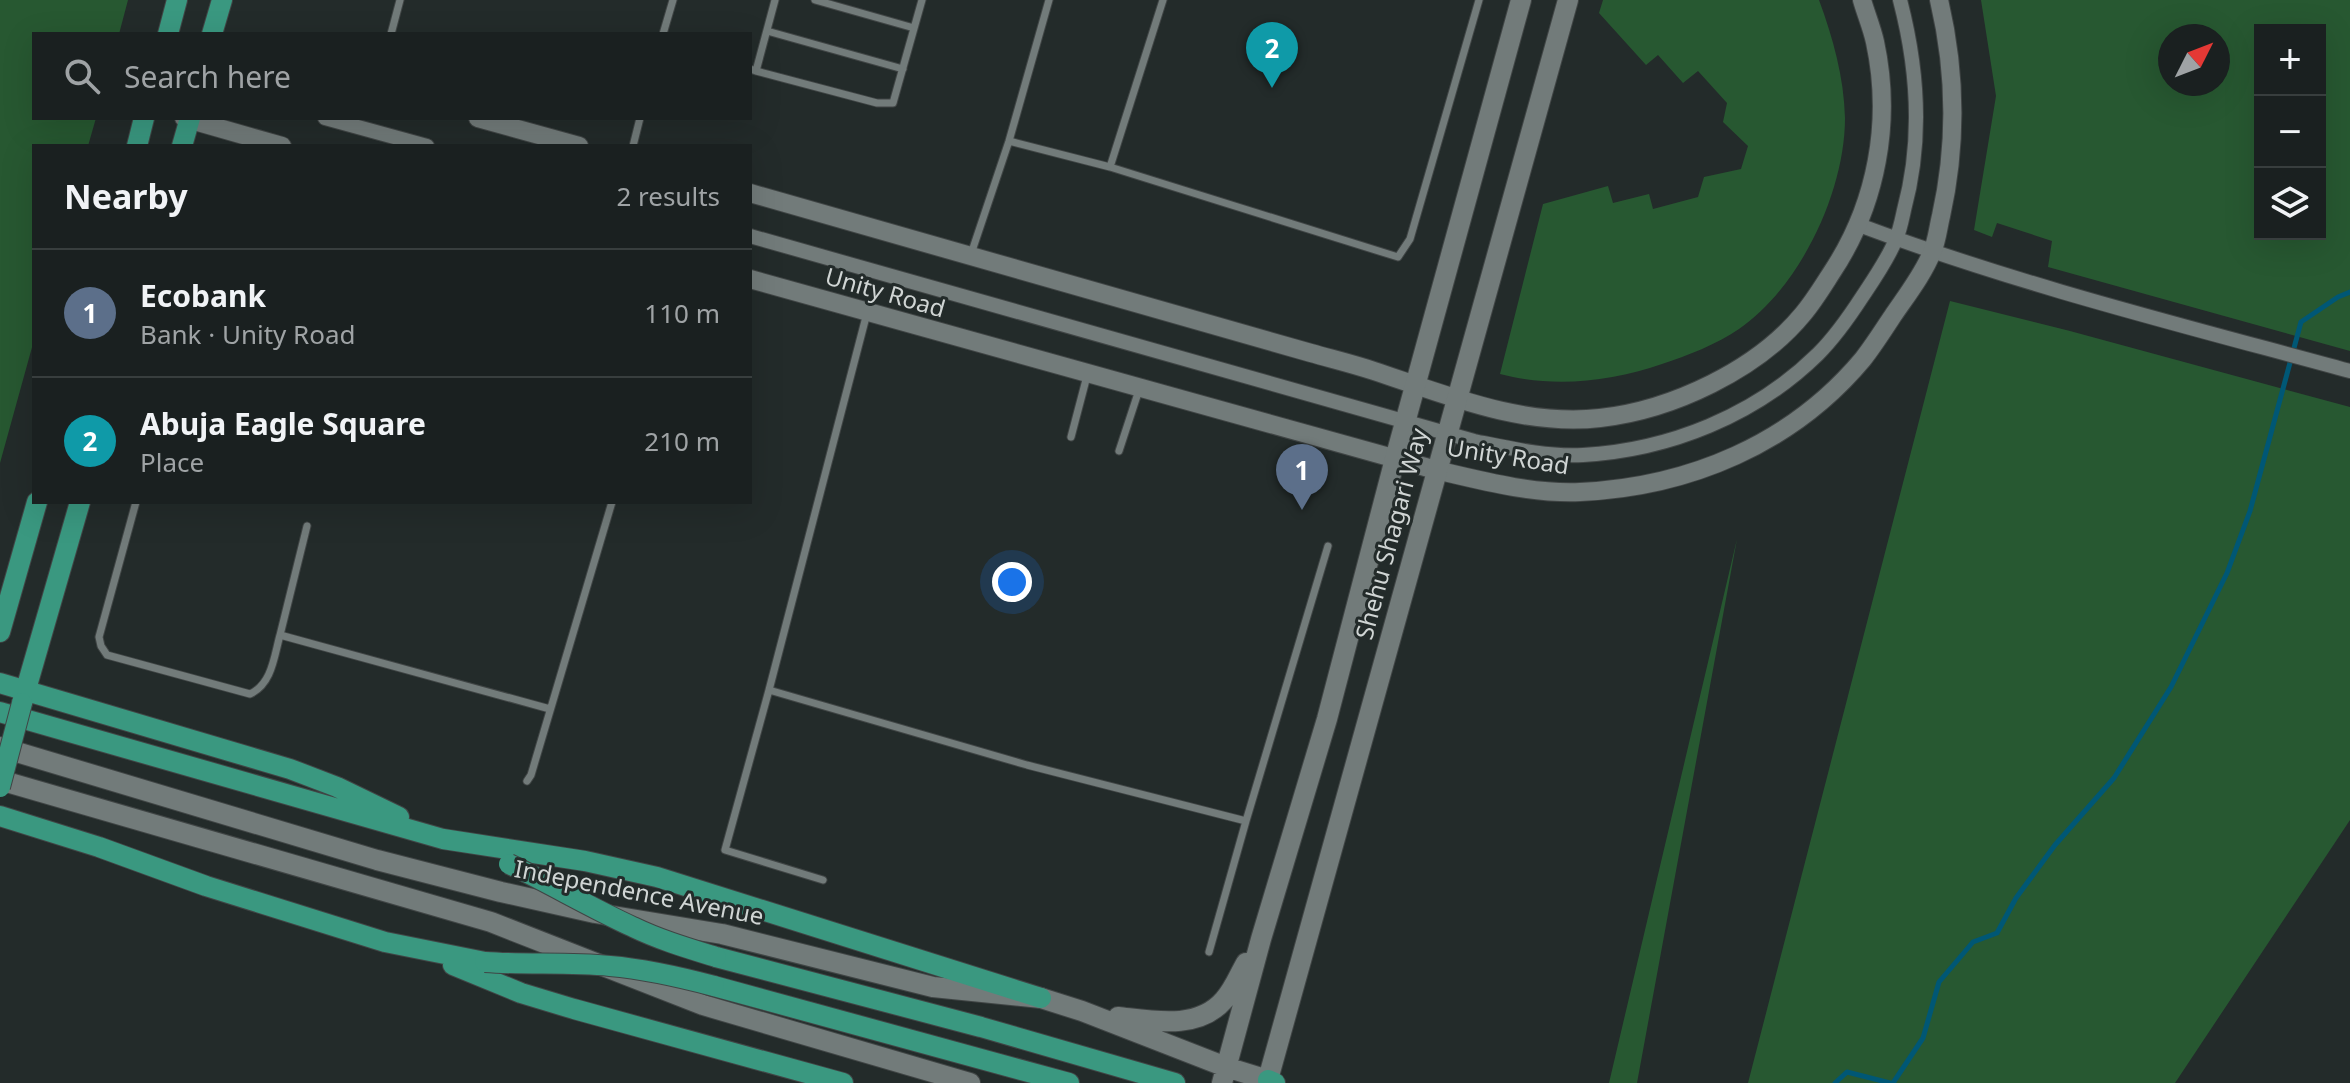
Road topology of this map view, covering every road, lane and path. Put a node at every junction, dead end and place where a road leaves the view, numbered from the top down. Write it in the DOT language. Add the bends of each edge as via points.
graph roads {
  1 [pos="177,0"];
  2 [pos="222,0"];
  3 [pos="400,0"];
  4 [pos="673,0"];
  5 [pos="775,0"];
  6 [pos="815,0"];
  7 [pos="922,0"];
  8 [pos="1049,0"];
  9 [pos="1163,0"];
  10 [pos="1479,0"];
  11 [pos="1521,0"];
  12 [pos="1568,0"];
  13 [pos="1862,0"];
  14 [pos="1900,0"];
  15 [pos="1939,0"];
  16 [pos="914,28"];
  17 [pos="767,31"];
  18 [pos="169,32"];
  19 [pos="213,32"];
  20 [pos="392,32"];
  21 [pos="664,32"];
  22 [pos="903,69"];
  23 [pos="753,70"];
  24 [pos="144,120"];
  25 [pos="188,120"];
  26 [pos="191,120"];
  27 [pos="332,120"];
  28 [pos="485,120"];
  29 [pos="640,120"];
  30 [pos="1009,141"];
  31 [pos="138,144"];
  32 [pos="182,144"];
  33 [pos="275,144"];
  34 [pos="420,144"];
  35 [pos="572,144"];
  36 [pos="634,144"];
  37 [pos="1110,167"];
  38 [pos="752,194"];
  39 [pos="1859,225"];
  40 [pos="752,237"];
  41 [pos="1897,239"];
  42 [pos="1932,253"];
  43 [pos="971,254"];
  44 [pos="752,280"];
  45 [pos="867,313"];
  46 [pos="2350,371"];
  47 [pos="1087,374"];
  48 [pos="1416,386"];
  49 [pos="1140,388"];
  50 [pos="1456,398"];
  51 [pos="1406,420"];
  52 [pos="1446,433"];
  53 [pos="1071,437"];
  54 [pos="1119,451"];
  55 [pos="1395,459"];
  56 [pos="1436,470"];
  57 [pos="36,504"];
  58 [pos="79,504"];
  59 [pos="135,504"];
  60 [pos="611,504"];
  61 [pos="307,526"];
  62 [pos="1328,546"];
  63 [pos="0,632"];
  64 [pos="280,635"];
  65 [pos="0,683"];
  66 [pos="769,690"];
  67 [pos="24,696"];
  68 [pos="550,709"];
  69 [pos="0,712"];
  70 [pos="0,747"];
  71 [pos="0,780"];
  72 [pos="527,781"];
  73 [pos="0,787"];
  74 [pos="0,816"];
  75 [pos="1246,821"];
  76 [pos="443,839"];
  77 [pos="511,858"];
  78 [pos="823,880"];
  79 [pos="1261,939"];
  80 [pos="1209,952"];
  81 [pos="484,970"];
  82 [pos="1041,998"];
  83 [pos="1082,1011"];
  84 [pos="1224,1075"];
  85 [pos="1270,1082"];
  86 [pos="843,1083"];
  87 [pos="970,1083"];
  88 [pos="1069,1083"];
  89 [pos="1175,1083"];
  1 -- 18 [label="main road"];
  2 -- 19 [label="main road"];
  3 -- 20 [label="lane"];
  4 -- 21 [label="lane"];
  5 -- 17 [label="lane"];
  6 -- 16 [label="lane"];
  7 -- 16 [label="lane"];
  8 -- 30 [label="lane"];
  9 -- 37 [label="lane"];
  10 -- 37 [label="lane" via="1410,239 1398,257"];
  11 -- 48 [label="main road, Shehu Shagari Way"];
  12 -- 50 [label="main road, Shehu Shagari Way"];
  13 -- 39 [label="street, Unity Road" via="1875,41 1882,138"];
  14 -- 41 [label="street, Unity Road" via="1917,90 1916,148"];
  15 -- 42 [label="street, Unity Road" via="1953,87 1952,150"];
  16 -- 22 [label="lane"];
  17 -- 22 [label="lane"];
  17 -- 23 [label="lane"];
  22 -- 23 [label="lane" via="893,103"];
  24 -- 31 [label="main road"];
  25 -- 32 [label="main road"];
  26 -- 33 [label="street"];
  27 -- 34 [label="street"];
  28 -- 35 [label="street"];
  29 -- 36 [label="lane"];
  30 -- 37 [label="lane"];
  30 -- 43 [label="lane"];
  38 -- 43 [label="street, Unity Road"];
  39 -- 41 [label="street"];
  39 -- 50 [label="street, Unity Road" via="1802,315 1775,341 1710,385 1601,418 1516,414"];
  40 -- 51 [label="street, Unity Road"];
  41 -- 42 [label="street"];
  41 -- 52 [label="street, Unity Road" via="1817,356 1740,413 1665,443 1579,455 1528,451"];
  42 -- 46 [label="street"];
  42 -- 56 [label="street, Unity Road" via="1863,358 1838,385 1777,434 1698,472 1659,483 1578,492 1529,490"];
  43 -- 48 [label="street, Unity Road"];
  44 -- 45 [label="street, Unity Road"];
  45 -- 47 [label="street, Unity Road"];
  45 -- 66 [label="lane"];
  47 -- 49 [label="street, Unity Road"];
  47 -- 53 [label="lane"];
  48 -- 50 [label="street, Unity Road"];
  48 -- 51 [label="main road, Shehu Shagari Way"];
  49 -- 54 [label="lane"];
  49 -- 55 [label="street, Unity Road"];
  50 -- 52 [label="main road, Shehu Shagari Way"];
  51 -- 52 [label="street, Unity Road"];
  51 -- 55 [label="main road, Shehu Shagari Way"];
  52 -- 56 [label="main road, Shehu Shagari Way"];
  55 -- 56 [label="street, Unity Road"];
  55 -- 79 [label="main road, Shehu Shagari Way" via="1327,719"];
  56 -- 85 [label="main road, Shehu Shagari Way"];
  57 -- 63 [label="main road"];
  58 -- 67 [label="main road"];
  59 -- 64 [label="lane" via="99,637 107,655 250,694 267,681"];
  60 -- 68 [label="lane"];
  61 -- 64 [label="lane"];
  62 -- 75 [label="lane"];
  64 -- 68 [label="lane"];
  65 -- 67 [label="main road"];
  66 -- 75 [label="lane"];
  66 -- 78 [label="lane" via="725,850"];
  67 -- 73 [label="main road, bridge"];
  67 -- 76 [label="main road" via="290,769"];
  68 -- 72 [label="lane"];
  69 -- 76 [label="main road"];
  70 -- 82 [label="main road, Independence Avenue" via="501,892 722,934 933,987"];
  71 -- 87 [label="main road" via="491,922 703,1005"];
  74 -- 81 [label="main road" via="206,886"];
  75 -- 80 [label="lane"];
  76 -- 77 [label="main road"];
  77 -- 82 [label="main road" via="585,861 657,877"];
  77 -- 89 [label="main road, Independence Avenue, bridge" via="669,943"];
  79 -- 83 [label="main road" via="1231,992 1201,1017 1163,1022"];
  79 -- 84 [label="main road, Shehu Shagari Way"];
  81 -- 86 [label="main road" via="534,997"];
  81 -- 88 [label="main road, bridge" via="610,966 684,978"];
  82 -- 83 [label="main road, Independence Avenue"];
  83 -- 84 [label="main road, Independence Avenue"];
  84 -- 85 [label="main road, Independence Avenue"];
}
